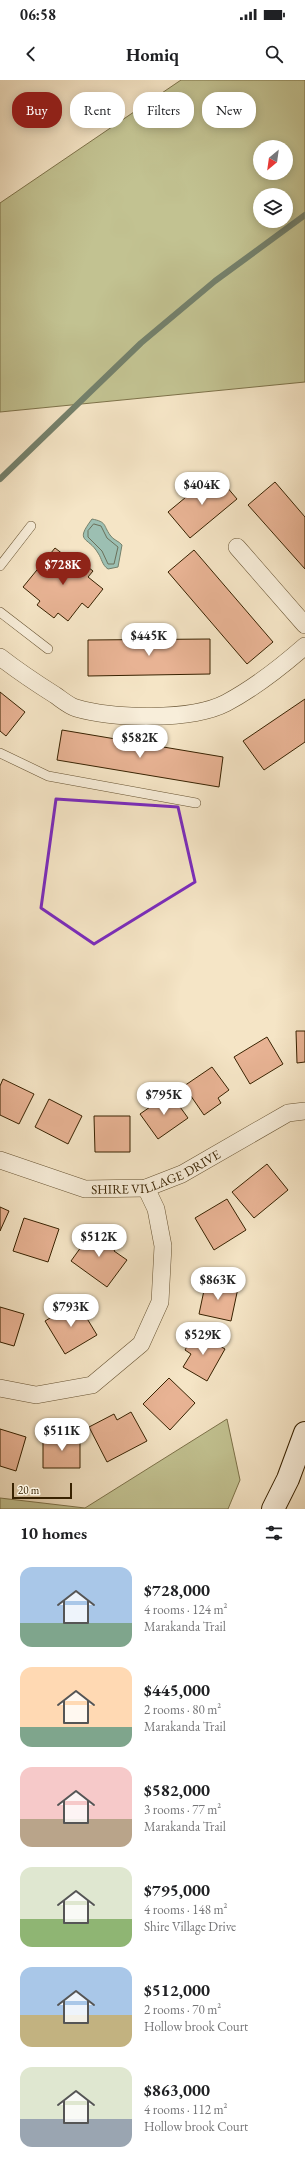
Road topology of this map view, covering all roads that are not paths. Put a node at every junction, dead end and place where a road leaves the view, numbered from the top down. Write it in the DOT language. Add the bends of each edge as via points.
graph roads {
  1 [pos="31,526"];
  2 [pos="237,546"];
  3 [pos="0,566"];
  4 [pos="0,612"];
  5 [pos="305,625"];
  6 [pos="305,646"];
  7 [pos="48,649"];
  8 [pos="0,657"];
  9 [pos="0,753"];
  10 [pos="196,803"];
  11 [pos="305,1111"];
  12 [pos="0,1160"];
  13 [pos="146,1188"];
  14 [pos="0,1388"];
  15 [pos="305,1433"];
  16 [pos="273,1509"];
  1 -- 3 [label="lane"];
  2 -- 5 [label="street"];
  4 -- 7 [label="lane"];
  6 -- 8 [label="street" via="289,661 225,704 184,715 126,716 75,707"];
  9 -- 10 [label="lane" via="48,776"];
  11 -- 13 [label="street, SHIRE VILLAGE DRIVE" via="288,1113 182,1174"];
  12 -- 13 [label="street, SHIRE VILLAGE DRIVE" via="85,1189"];
  13 -- 14 [label="street" via="156,1209 163,1246 160,1302 141,1344 92,1385 36,1395"];
  15 -- 16 [label="street" via="288,1479"];
}
